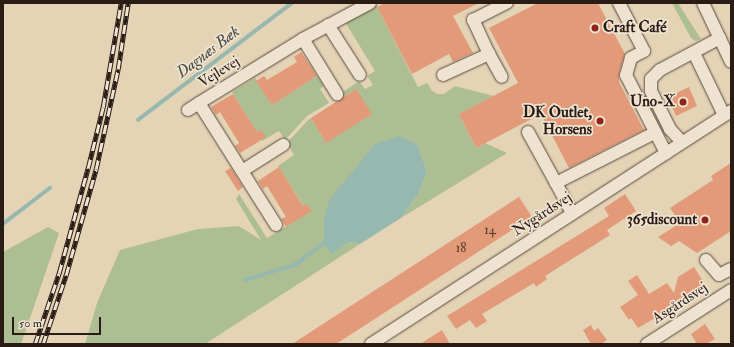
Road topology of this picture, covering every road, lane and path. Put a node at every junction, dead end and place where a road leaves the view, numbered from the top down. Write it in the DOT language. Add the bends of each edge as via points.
graph roads {
  1 [pos="370,3"];
  2 [pos="504,3"];
  3 [pos="619,3"];
  4 [pos="703,3"];
  5 [pos="328,25"];
  6 [pos="720,38"];
  7 [pos="303,40"];
  8 [pos="694,53"];
  9 [pos="489,54"];
  10 [pos="731,62"];
  11 [pos="360,75"];
  12 [pos="443,75"];
  13 [pos="502,77"];
  14 [pos="338,94"];
  15 [pos="199,103"];
  16 [pos="188,110"];
  17 [pos="728,113"];
  18 [pos="528,132"];
  19 [pos="654,133"];
  20 [pos="682,142"];
  21 [pos="283,145"];
  22 [pos="666,153"];
  23 [pos="242,171"];
  24 [pos="556,184"];
  25 [pos="572,213"];
  26 [pos="276,225"];
  27 [pos="706,260"];
  28 [pos="731,269"];
  29 [pos="731,290"];
  30 [pos="371,344"];
  31 [pos="647,344"];
  1 -- 5 [label="street, Vejlevej"];
  2 -- 9 [label="street" via="473,20"];
  3 -- 19 [label="street" via="644,51 631,58 626,76"];
  4 -- 6 [label="street"];
  5 -- 7 [label="street, Vejlevej"];
  5 -- 11 [label="street"];
  6 -- 8 [label="street"];
  6 -- 10 [label="street"];
  7 -- 14 [label="street"];
  7 -- 15 [label="street, Vejlevej"];
  8 -- 17 [label="street"];
  8 -- 20 [label="street" via="660,70 651,79 651,91 670,129"];
  9 -- 12 [label="street"];
  9 -- 13 [label="street"];
  15 -- 16 [label="street"];
  15 -- 23 [label="street, Vejlevej"];
  17 -- 20 [label="street, Nygårdsvej"];
  18 -- 24 [label="street"];
  19 -- 22 [label="street"];
  19 -- 24 [label="street"];
  20 -- 22 [label="street, Nygårdsvej"];
  21 -- 23 [label="street"];
  22 -- 25 [label="street, Nygårdsvej"];
  23 -- 26 [label="street, Vejlevej"];
  24 -- 25 [label="street"];
  25 -- 30 [label="street, Nygårdsvej"];
  27 -- 28 [label="street" via="718,275"];
  29 -- 31 [label="street, Asgårdsvej"];
}
